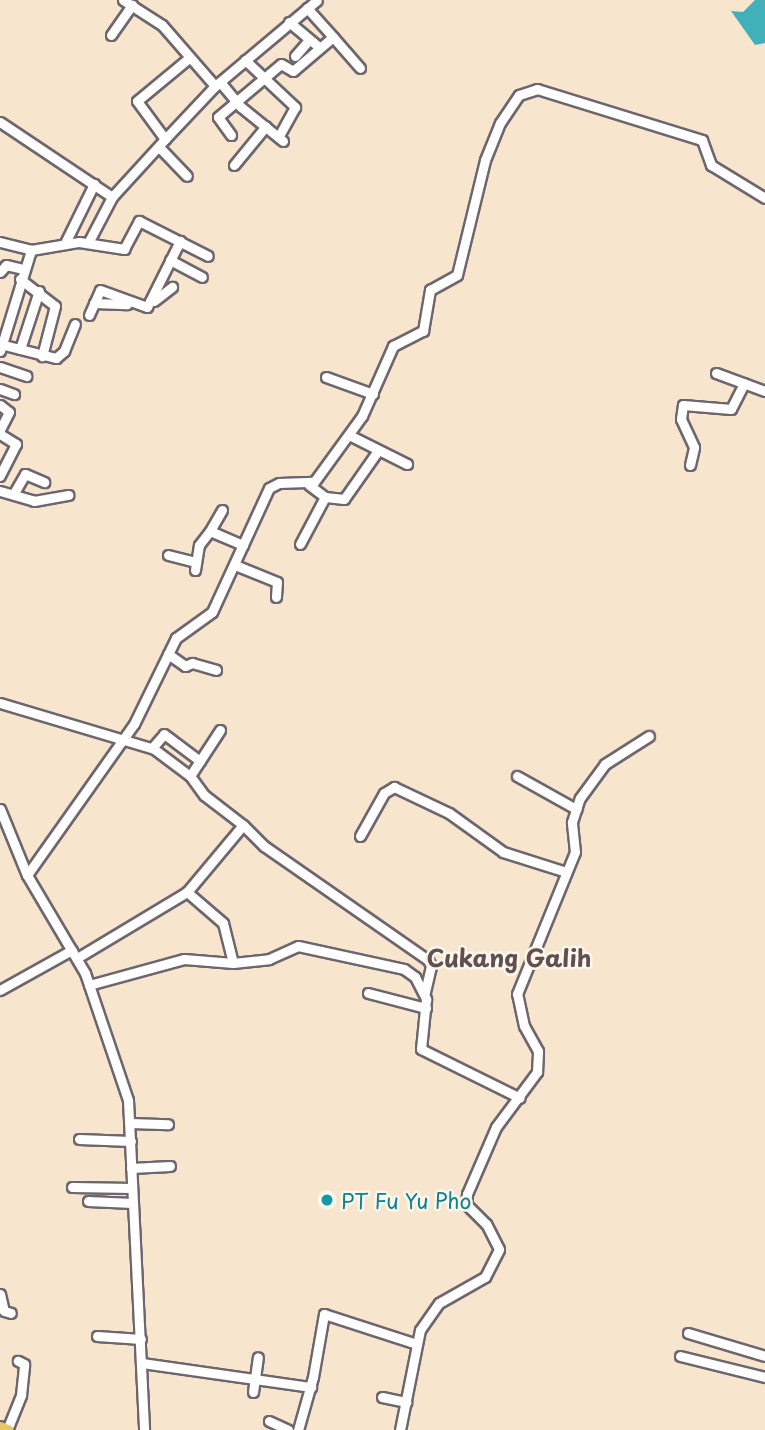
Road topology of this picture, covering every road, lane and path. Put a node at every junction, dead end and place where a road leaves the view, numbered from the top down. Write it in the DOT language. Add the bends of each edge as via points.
graph roads {
  1 [pos="123,0"];
  2 [pos="317,0"];
  3 [pos="136,4"];
  4 [pos="307,8"];
  5 [pos="289,22"];
  6 [pos="111,35"];
  7 [pos="333,37"];
  8 [pos="309,40"];
  9 [pos="319,47"];
  10 [pos="295,56"];
  11 [pos="189,58"];
  12 [pos="245,60"];
  13 [pos="360,68"];
  14 [pos="265,79"];
  15 [pos="217,84"];
  16 [pos="237,103"];
  17 [pos="0,122"];
  18 [pos="266,126"];
  19 [pos="231,135"];
  20 [pos="162,143"];
  21 [pos="234,165"];
  22 [pos="187,176"];
  23 [pos="94,184"];
  24 [pos="112,197"];
  25 [pos="765,198"];
  26 [pos="180,241"];
  27 [pos="0,242"];
  28 [pos="65,243"];
  29 [pos="88,243"];
  30 [pos="31,250"];
  31 [pos="208,256"];
  32 [pos="170,260"];
  33 [pos="0,272"];
  34 [pos="22,274"];
  35 [pos="202,277"];
  36 [pos="161,281"];
  37 [pos="38,291"];
  38 [pos="150,304"];
  39 [pos="89,315"];
  40 [pos="75,324"];
  41 [pos="1,346"];
  42 [pos="20,349"];
  43 [pos="42,356"];
  44 [pos="0,367"];
  45 [pos="716,373"];
  46 [pos="26,376"];
  47 [pos="326,377"];
  48 [pos="744,383"];
  49 [pos="0,389"];
  50 [pos="765,391"];
  51 [pos="14,394"];
  52 [pos="373,394"];
  53 [pos="0,405"];
  54 [pos="0,432"];
  55 [pos="349,435"];
  56 [pos="377,452"];
  57 [pos="407,464"];
  58 [pos="690,465"];
  59 [pos="0,476"];
  60 [pos="44,482"];
  61 [pos="309,485"];
  62 [pos="0,491"];
  63 [pos="13,493"];
  64 [pos="68,495"];
  65 [pos="324,497"];
  66 [pos="222,510"];
  67 [pos="210,531"];
  68 [pos="300,544"];
  69 [pos="243,545"];
  70 [pos="168,555"];
  71 [pos="234,565"];
  72 [pos="276,597"];
  73 [pos="167,654"];
  74 [pos="216,670"];
  75 [pos="0,703"];
  76 [pos="219,730"];
  77 [pos="649,736"];
  78 [pos="123,740"];
  79 [pos="152,748"];
  80 [pos="200,761"];
  81 [pos="190,776"];
  82 [pos="517,776"];
  83 [pos="0,809"];
  84 [pos="576,809"];
  85 [pos="243,825"];
  86 [pos="360,836"];
  87 [pos="566,872"];
  88 [pos="27,875"];
  89 [pos="187,892"];
  90 [pos="75,954"];
  91 [pos="233,963"];
  92 [pos="89,985"];
  93 [pos="0,990"];
  94 [pos="369,993"];
  95 [pos="425,994"];
  96 [pos="426,1008"];
  97 [pos="520,1098"];
  98 [pos="130,1123"];
  99 [pos="168,1124"];
  100 [pos="79,1139"];
  101 [pos="131,1141"];
  102 [pos="170,1166"];
  103 [pos="131,1168"];
  104 [pos="72,1187"];
  105 [pos="132,1188"];
  106 [pos="88,1201"];
  107 [pos="132,1203"];
  108 [pos="0,1294"];
  109 [pos="11,1313"];
  110 [pos="688,1333"];
  111 [pos="97,1336"];
  112 [pos="141,1339"];
  113 [pos="414,1343"];
  114 [pos="680,1356"];
  115 [pos="765,1356"];
  116 [pos="258,1357"];
  117 [pos="18,1361"];
  118 [pos="142,1363"];
  119 [pos="765,1377"];
  120 [pos="254,1379"];
  121 [pos="311,1387"];
  122 [pos="253,1392"];
  123 [pos="382,1398"];
  124 [pos="406,1402"];
  125 [pos="269,1421"];
  126 [pos="0,1427"];
  127 [pos="7,1430"];
  128 [pos="144,1430"];
  129 [pos="288,1430"];
  130 [pos="298,1430"];
  131 [pos="400,1430"];
  1 -- 3 [label="street"];
  2 -- 4 [label="street"];
  3 -- 6 [label="street"];
  3 -- 11 [label="street" via="163,25"];
  4 -- 5 [label="street"];
  4 -- 7 [label="street"];
  5 -- 8 [label="street"];
  5 -- 12 [label="street"];
  7 -- 9 [label="street"];
  7 -- 13 [label="street"];
  8 -- 9 [label="street"];
  8 -- 10 [label="street"];
  9 -- 14 [label="street" via="293,71 281,64"];
  11 -- 15 [label="street"];
  11 -- 20 [label="street" via="137,100"];
  12 -- 14 [label="street"];
  12 -- 15 [label="street"];
  14 -- 16 [label="street"];
  14 -- 18 [label="street" via="295,108 281,138"];
  15 -- 16 [label="street"];
  15 -- 20 [label="street"];
  16 -- 18 [label="street"];
  16 -- 19 [label="street" via="217,119"];
  17 -- 23 [label="street"];
  18 -- 21 [label="street"];
  20 -- 22 [label="street"];
  20 -- 24 [label="street"];
  23 -- 24 [label="street"];
  23 -- 28 [label="street"];
  24 -- 29 [label="street"];
  25 -- 52 [label="street" via="711,165 702,141 527,90 506,113 489,150 456,279 432,288 423,331 393,346"];
  26 -- 29 [label="street" via="139,221 124,249"];
  26 -- 31 [label="street"];
  26 -- 32 [label="street"];
  27 -- 30 [label="street"];
  28 -- 29 [label="street"];
  28 -- 30 [label="street"];
  30 -- 34 [label="street"];
  32 -- 35 [label="street"];
  32 -- 36 [label="street"];
  33 -- 34 [label="street" via="4,265"];
  34 -- 37 [label="street"];
  34 -- 41 [label="street"];
  36 -- 38 [label="street"];
  36 -- 38 [label="street" via="174,288"];
  37 -- 42 [label="street"];
  37 -- 43 [label="street" via="55,306"];
  38 -- 39 [label="street" via="145,308 94,303"];
  40 -- 43 [label="street" via="64,351 56,358"];
  41 -- 42 [label="street"];
  42 -- 43 [label="street"];
  44 -- 46 [label="street"];
  45 -- 48 [label="street"];
  47 -- 52 [label="street"];
  48 -- 50 [label="street"];
  48 -- 58 [label="street" via="731,409 683,405 681,419 694,447"];
  49 -- 51 [label="street"];
  52 -- 55 [label="street"];
  53 -- 54 [label="street" via="9,412"];
  54 -- 59 [label="street" via="16,444"];
  55 -- 56 [label="street"];
  55 -- 61 [label="street"];
  56 -- 57 [label="street"];
  56 -- 65 [label="street" via="344,499"];
  60 -- 63 [label="street" via="25,474"];
  61 -- 65 [label="street"];
  61 -- 69 [label="street" via="269,488"];
  62 -- 63 [label="street"];
  63 -- 64 [label="street" via="34,501"];
  65 -- 68 [label="street"];
  66 -- 67 [label="street"];
  67 -- 69 [label="street"];
  67 -- 70 [label="street" via="201,540 196,566"];
  69 -- 71 [label="street"];
  71 -- 72 [label="street" via="277,582"];
  71 -- 73 [label="street" via="207,619 179,635"];
  73 -- 74 [label="street" via="185,666 192,663"];
  73 -- 78 [label="street"];
  75 -- 78 [label="street"];
  76 -- 80 [label="street"];
  77 -- 84 [label="street" via="598,771"];
  78 -- 79 [label="street"];
  78 -- 88 [label="street"];
  79 -- 80 [label="street" via="164,734"];
  79 -- 81 [label="street"];
  80 -- 81 [label="street"];
  81 -- 85 [label="street" via="204,794"];
  82 -- 84 [label="street"];
  83 -- 88 [label="street"];
  84 -- 87 [label="street" via="576,849"];
  85 -- 89 [label="street"];
  85 -- 95 [label="street" via="264,845 428,960 431,966"];
  86 -- 87 [label="street" via="384,793 394,787 449,813 483,842 503,852"];
  87 -- 97 [label="street" via="517,994 524,1026 540,1060"];
  88 -- 90 [label="street"];
  89 -- 90 [label="street"];
  89 -- 91 [label="street" via="223,923"];
  90 -- 92 [label="street"];
  90 -- 93 [label="street"];
  91 -- 92 [label="street" via="184,959"];
  91 -- 95 [label="street" via="269,959 298,946 404,969"];
  92 -- 98 [label="street" via="117,1064"];
  94 -- 96 [label="street"];
  95 -- 96 [label="street"];
  96 -- 97 [label="street" via="421,1049"];
  97 -- 113 [label="street" via="496,1127 466,1204 497,1240 496,1259 485,1277 439,1303"];
  98 -- 99 [label="street"];
  98 -- 101 [label="street"];
  100 -- 101 [label="street"];
  101 -- 103 [label="street"];
  102 -- 103 [label="street"];
  103 -- 105 [label="street"];
  104 -- 105 [label="street"];
  105 -- 107 [label="street"];
  106 -- 107 [label="street"];
  107 -- 112 [label="street"];
  108 -- 109 [label="street" via="4,1311"];
  110 -- 115 [label="street"];
  111 -- 112 [label="street"];
  112 -- 118 [label="street"];
  113 -- 121 [label="street" via="324,1314"];
  113 -- 124 [label="street"];
  114 -- 119 [label="street"];
  116 -- 120 [label="street"];
  117 -- 127 [label="street" via="24,1364 21,1395"];
  118 -- 120 [label="street"];
  118 -- 128 [label="street"];
  120 -- 121 [label="street"];
  120 -- 122 [label="street"];
  121 -- 130 [label="street"];
  123 -- 124 [label="street"];
  124 -- 131 [label="street"];
  125 -- 129 [label="street"];
  126 -- 127 [label="main road"];
}
